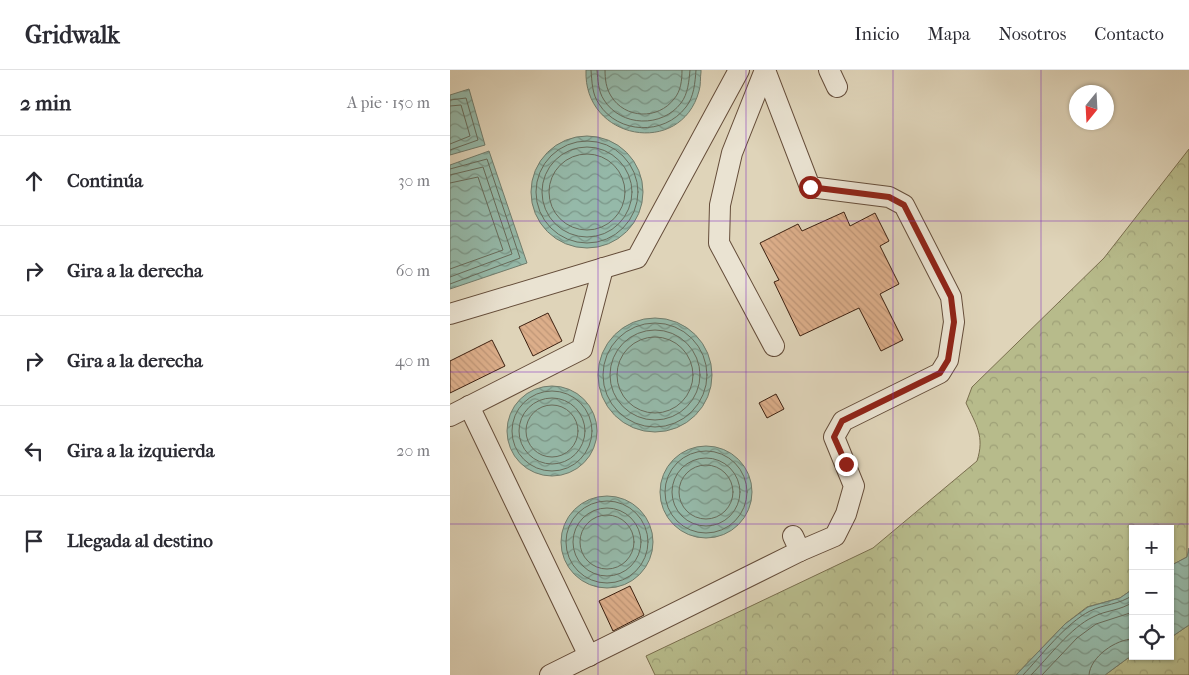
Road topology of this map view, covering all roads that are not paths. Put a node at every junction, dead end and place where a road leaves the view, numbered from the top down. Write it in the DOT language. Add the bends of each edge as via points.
graph roads {
  1 [pos="739,70"];
  2 [pos="765,70"];
  3 [pos="604,268"];
  4 [pos="450,314"];
  5 [pos="774,346"];
  6 [pos="469,406"];
  7 [pos="450,416"];
  8 [pos="589,656"];
  9 [pos="550,675"];
  1 -- 3 [label="lane" via="637,258"];
  2 -- 5 [label="lane" via="732,153 720,206 719,243"];
  2 -- 8 [label="lane" via="810,187 889,197 904,205 951,297 954,322 948,360 940,373 842,421 834,437 854,486 835,536 797,543"];
  3 -- 4 [label="lane"];
  3 -- 6 [label="lane" via="582,350"];
  6 -- 7 [label="lane"];
  6 -- 8 [label="lane"];
  8 -- 9 [label="lane"];
}
